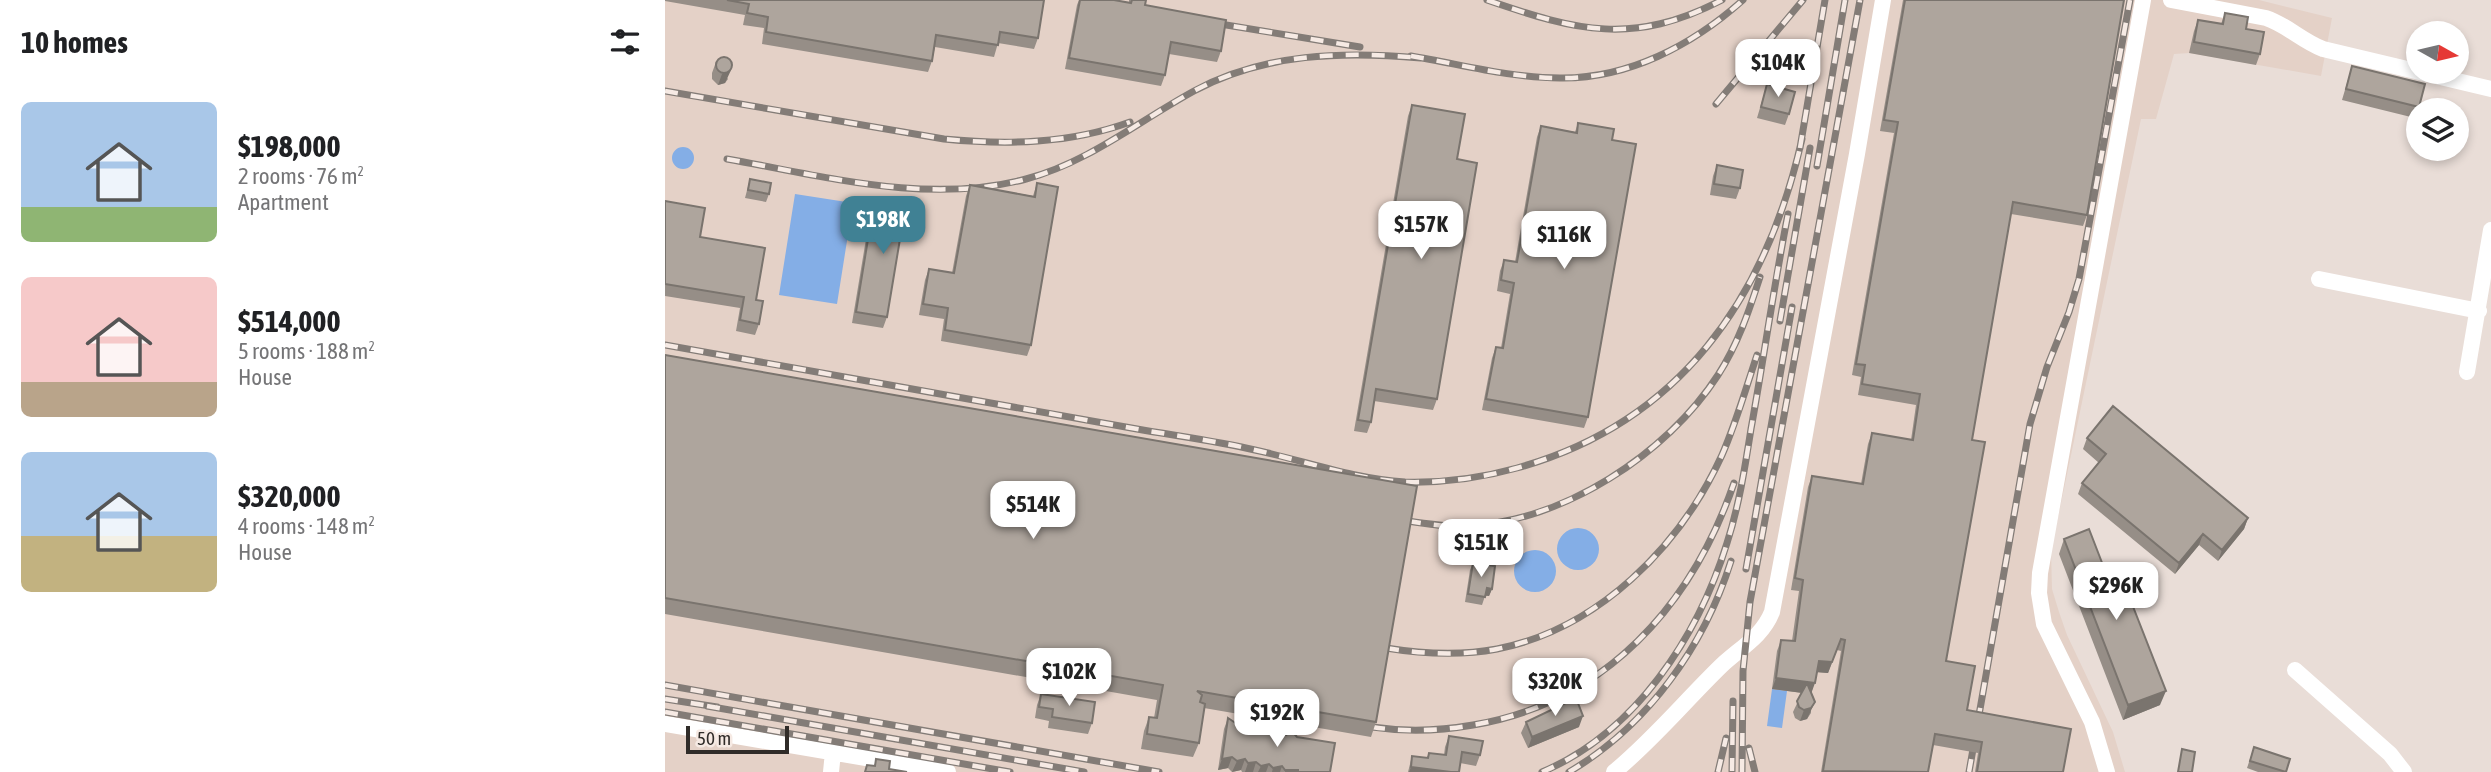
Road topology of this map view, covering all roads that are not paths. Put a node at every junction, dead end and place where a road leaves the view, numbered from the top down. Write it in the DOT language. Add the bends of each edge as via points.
graph roads {
  1 [pos="1884,0"];
  2 [pos="2143,0"];
  3 [pos="2171,0"];
  4 [pos="2491,89"];
  5 [pos="2491,230"];
  6 [pos="2319,279"];
  7 [pos="2479,311"];
  8 [pos="2467,372"];
  9 [pos="2295,670"];
  10 [pos="665,724"];
  11 [pos="833,752"];
  12 [pos="831,772"];
  13 [pos="948,772"];
  14 [pos="1614,772"];
  15 [pos="2106,772"];
  16 [pos="2405,772"];
  1 -- 14 [label="street" via="1772,612 1761,632"];
  2 -- 15 [label="street" via="2039,593 2044,624 2092,722"];
  3 -- 4 [label="street" via="2266,18 2323,50"];
  5 -- 7 [label="street"];
  6 -- 7 [label="street"];
  7 -- 8 [label="street"];
  9 -- 16 [label="street" via="2391,754"];
  10 -- 11 [label="street"];
  11 -- 12 [label="street"];
  11 -- 13 [label="street"];
}
